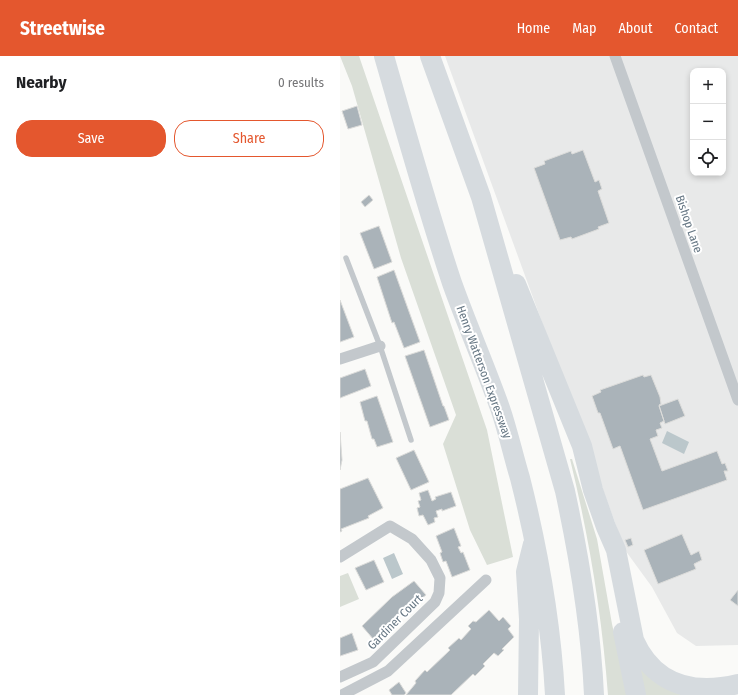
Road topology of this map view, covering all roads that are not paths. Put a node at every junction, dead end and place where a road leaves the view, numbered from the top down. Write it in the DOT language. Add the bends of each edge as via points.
graph roads {
  1 [pos="384,56"];
  2 [pos="430,56"];
  3 [pos="615,56"];
  4 [pos="481,197"];
  5 [pos="346,258"];
  6 [pos="380,346"];
  7 [pos="340,359"];
  8 [pos="738,400"];
  9 [pos="411,440"];
  10 [pos="606,528"];
  11 [pos="534,538"];
  12 [pos="340,557"];
  13 [pos="486,580"];
  14 [pos="340,676"];
  15 [pos="738,684"];
  16 [pos="342,695"];
  17 [pos="528,695"];
  18 [pos="555,695"];
  19 [pos="594,695"];
  20 [pos="636,695"];
  1 -- 11 [label="highway, Henry Watterson Expressway" via="450,275 500,408"];
  2 -- 4 [label="highway"];
  3 -- 8 [label="street, Bishop Lane"];
  4 -- 10 [label="highway" via="582,446"];
  4 -- 19 [label="highway" via="565,491 586,621"];
  5 -- 6 [label="lane"];
  6 -- 7 [label="street"];
  6 -- 9 [label="lane"];
  10 -- 15 [label="highway" via="616,550 634,640 647,663 657,674 687,689 708,691"];
  10 -- 20 [label="highway"];
  11 -- 17 [label="highway" via="526,572 530,619"];
  11 -- 18 [label="highway, Henry Watterson Expressway" via="544,592"];
  12 -- 14 [label="street, Gardiner Court" via="390,526 412,539 431,560 440,578 435,602 373,662"];
  13 -- 16 [label="street" via="388,671"];
}
